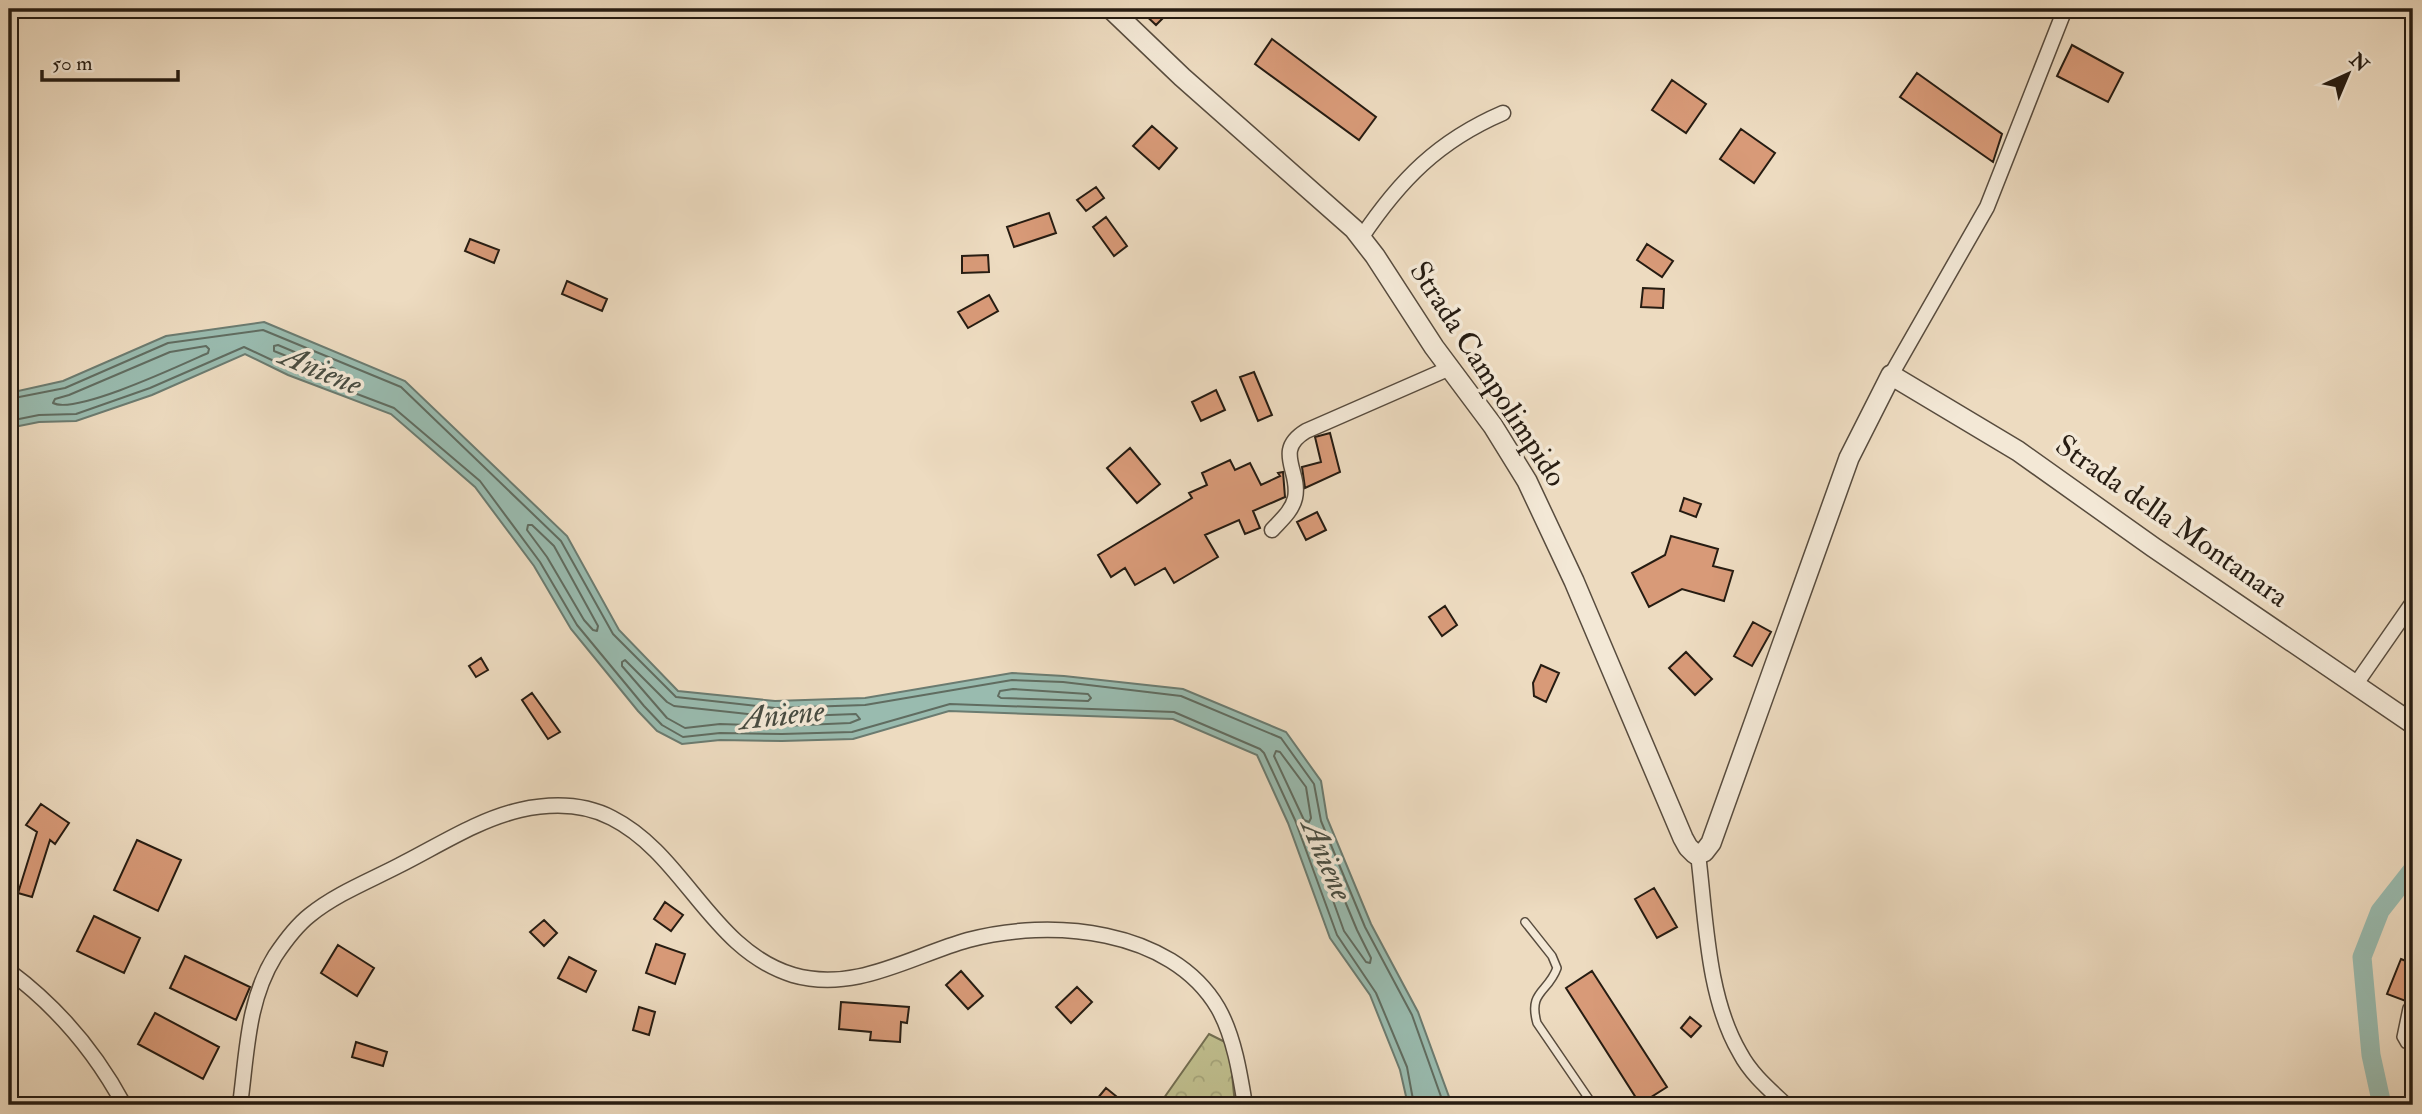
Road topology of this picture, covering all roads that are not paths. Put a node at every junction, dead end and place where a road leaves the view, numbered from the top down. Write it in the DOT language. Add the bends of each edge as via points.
graph roads {
  1 [pos="1111,9"];
  2 [pos="2065,9"];
  3 [pos="1503,113"];
  4 [pos="1362,238"];
  5 [pos="1450,368"];
  6 [pos="1891,375"];
  7 [pos="1272,530"];
  8 [pos="2413,602"];
  9 [pos="2356,684"];
  10 [pos="2413,724"];
  11 [pos="1698,854"];
  12 [pos="1525,922"];
  13 [pos="9,971"];
  14 [pos="2407,1008"];
  15 [pos="2413,1045"];
  16 [pos="124,1105"];
  17 [pos="240,1105"];
  18 [pos="1245,1105"];
  19 [pos="1593,1105"];
  20 [pos="1786,1105"];
  1 -- 4 [label="street, Strada Campolimpido"];
  2 -- 6 [label="street" via="1987,207"];
  3 -- 4 [label="street" via="1460,133 1429,157"];
  4 -- 5 [label="street, Strada Campolimpido"];
  5 -- 7 [label="street" via="1296,438 1289,453 1295,498"];
  5 -- 11 [label="street, Strada Campolimpido" via="1511,453 1537,500 1683,838"];
  6 -- 9 [label="street, Strada della Montanara" via="2026,456"];
  6 -- 11 [label="street" via="1849,458 1711,843"];
  8 -- 9 [label="street"];
  9 -- 10 [label="street, Strada della Montanara"];
  11 -- 20 [label="street" via="1712,966 1729,1030 1750,1069"];
  12 -- 19 [label="lane" via="1557,968 1536,996 1537,1023"];
  13 -- 16 [label="street" via="74,1031"];
  14 -- 15 [label="lane" via="2401,1037 2405,1044"];
  17 -- 18 [label="street" via="257,997 275,956 299,924 331,901 485,822 520,810 562,805 594,810 631,828 737,942 797,976 841,979 867,975 1009,931 1119,938 1155,952 1188,974 1218,1009 1231,1039"];
}
